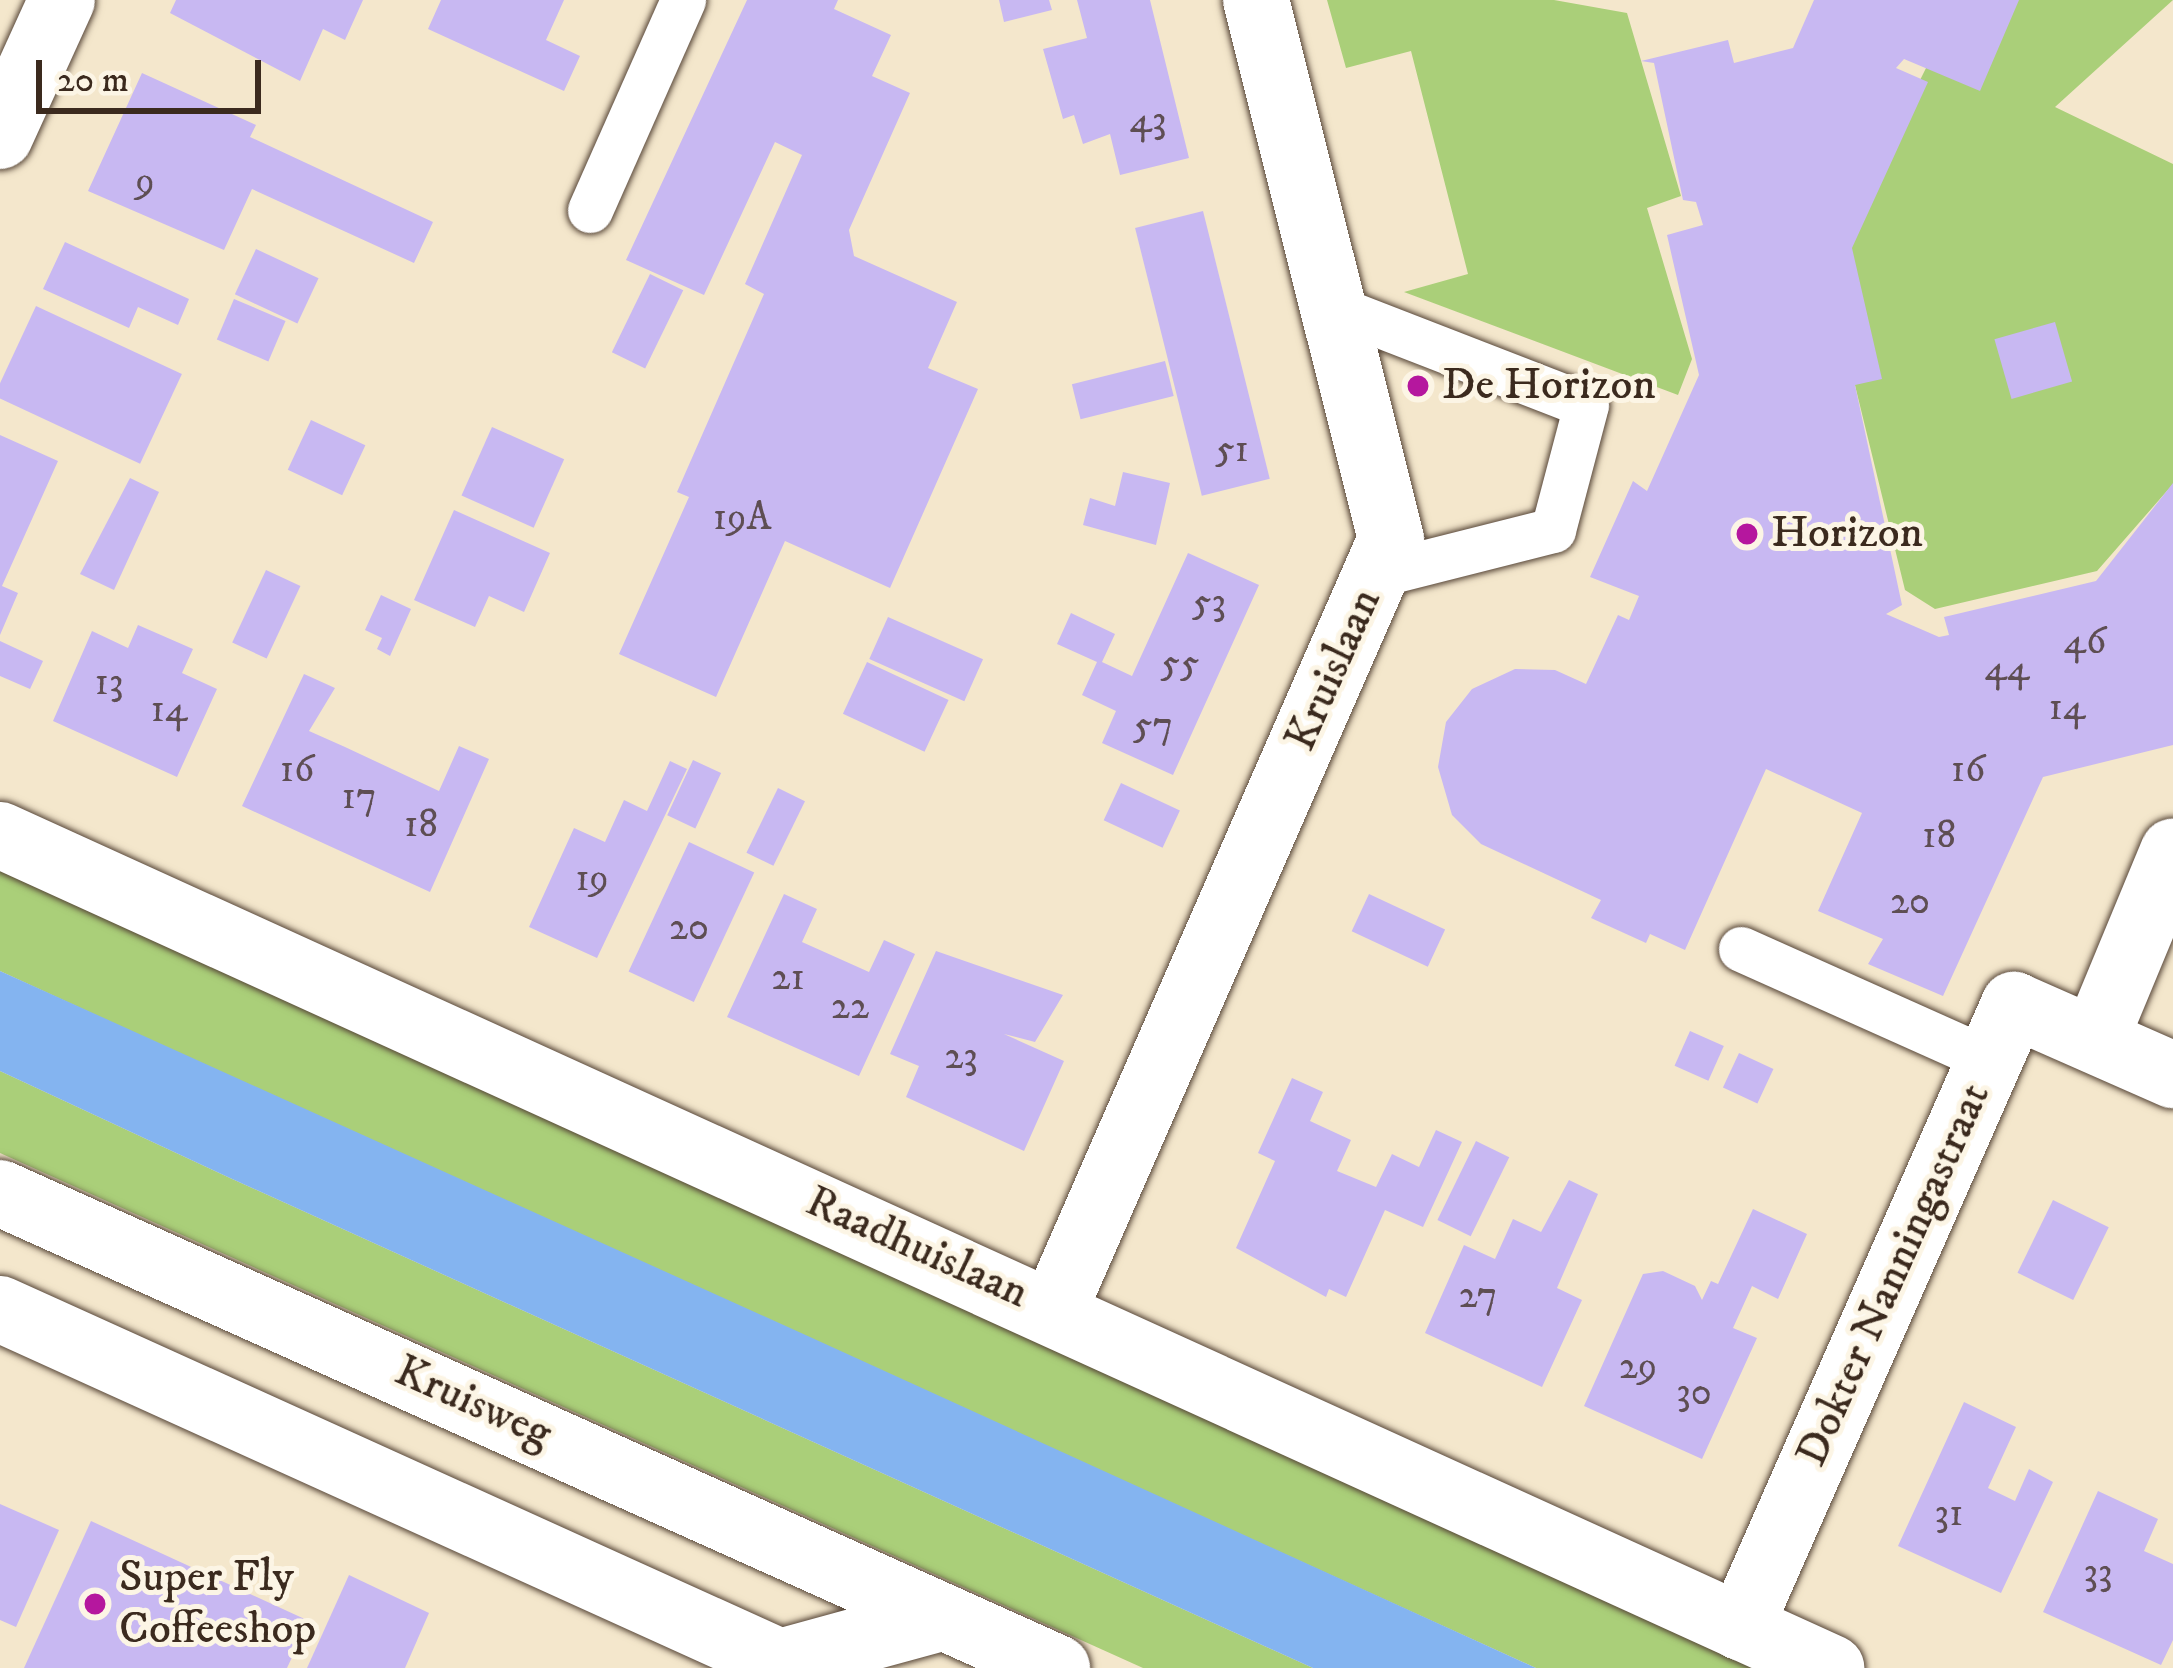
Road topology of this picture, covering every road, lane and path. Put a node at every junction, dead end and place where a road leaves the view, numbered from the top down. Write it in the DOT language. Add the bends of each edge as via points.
graph roads {
  1 [pos="62,0"];
  2 [pos="683,0"];
  3 [pos="1256,0"];
  4 [pos="0,136"];
  5 [pos="590,210"];
  6 [pos="1333,307"];
  7 [pos="1375,575"];
  8 [pos="0,835"];
  9 [pos="2173,851"];
  10 [pos="1741,949"];
  11 [pos="2095,1040"];
  12 [pos="1989,1060"];
  13 [pos="2173,1075"];
  14 [pos="0,1193"];
  15 [pos="0,1309"];
  16 [pos="1054,1310"];
  17 [pos="944,1617"];
  18 [pos="1740,1627"];
  19 [pos="786,1665"];
  20 [pos="1057,1668"];
  21 [pos="1831,1668"];
  1 -- 4 [label="street"];
  2 -- 5 [label="lane"];
  3 -- 6 [label="street, Kruislaan"];
  6 -- 7 [label="street, Kruislaan" via="1391,539"];
  6 -- 7 [label="lane" via="1586,405 1553,530"];
  7 -- 16 [label="street, Kruislaan"];
  8 -- 16 [label="street, Raadhuislaan"];
  9 -- 11 [label="street"];
  10 -- 12 [label="lane"];
  11 -- 12 [label="street, Dokter Nanningastraat" via="2014,1005"];
  11 -- 13 [label="street, Dokter Nanningastraat"];
  12 -- 18 [label="street, Dokter Nanningastraat"];
  14 -- 17 [label="street, Kruisweg"];
  15 -- 19 [label="street"];
  16 -- 18 [label="street, Raadhuislaan"];
  17 -- 19 [label="street"];
  17 -- 20 [label="street, Kruisweg"];
  18 -- 21 [label="street, Raadhuislaan"];
}
